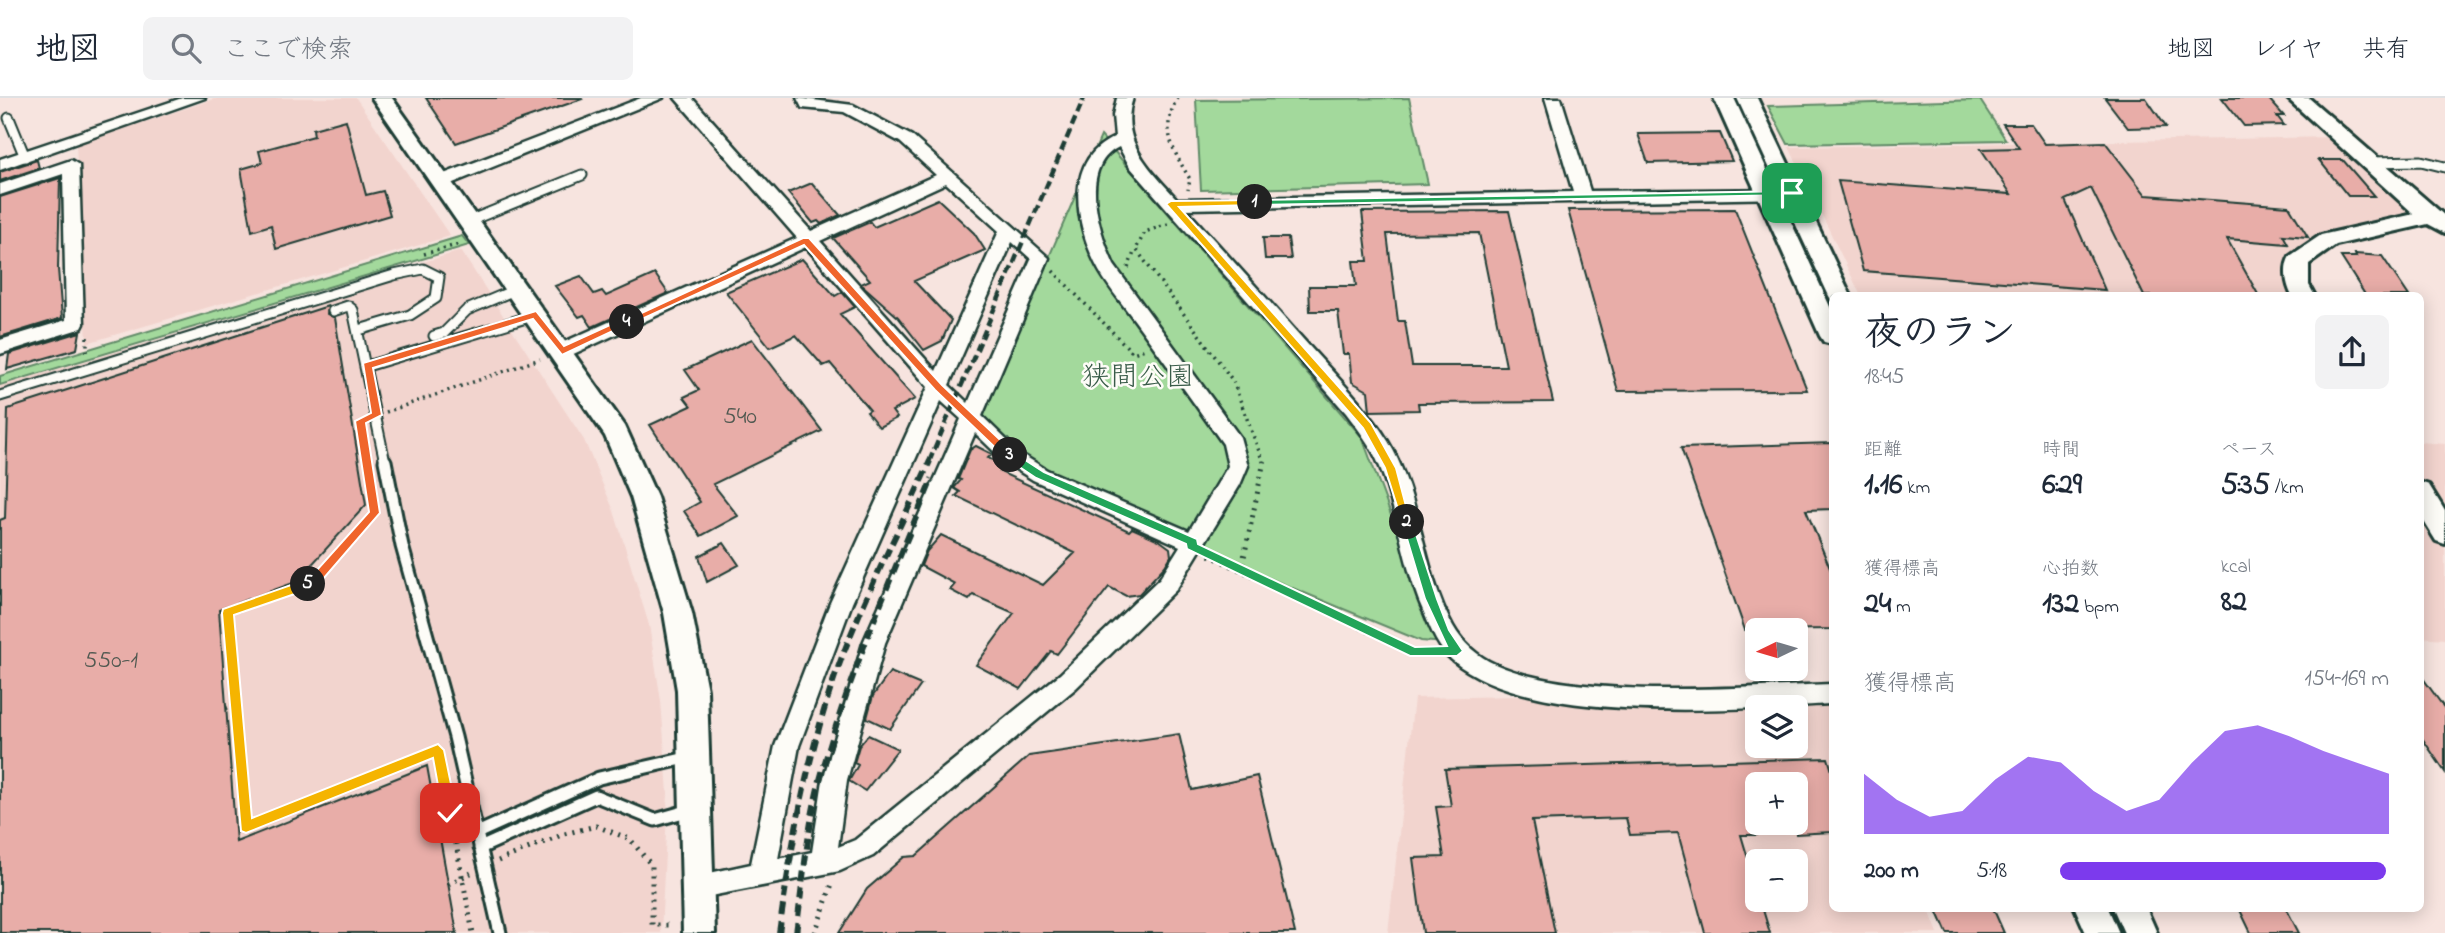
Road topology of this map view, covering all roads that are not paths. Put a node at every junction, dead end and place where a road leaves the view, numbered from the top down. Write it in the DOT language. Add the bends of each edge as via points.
graph roads {
  1 [pos="197,98"];
  2 [pos="382,98"];
  3 [pos="655,98"];
  4 [pos="683,98"];
  5 [pos="805,98"];
  6 [pos="1125,98"];
  7 [pos="1553,98"];
  8 [pos="1724,98"];
  9 [pos="1747,98"];
  10 [pos="2297,98"];
  11 [pos="9,118"];
  12 [pos="1123,139"];
  13 [pos="25,156"];
  14 [pos="2367,162"];
  15 [pos="0,165"];
  16 [pos="2445,167"];
  17 [pos="582,175"];
  18 [pos="948,176"];
  19 [pos="442,181"];
  20 [pos="0,190"];
  21 [pos="1792,193"];
  22 [pos="1768,194"];
  23 [pos="1583,197"];
  24 [pos="1179,199"];
  25 [pos="469,221"];
  26 [pos="2438,222"];
  27 [pos="1008,232"];
  28 [pos="806,240"];
  29 [pos="517,289"];
  30 [pos="1838,292"];
  31 [pos="2302,292"];
  32 [pos="333,311"];
  33 [pos="536,315"];
  34 [pos="1829,329"];
  35 [pos="359,330"];
  36 [pos="0,347"];
  37 [pos="555,358"];
  38 [pos="366,363"];
  39 [pos="939,387"];
  40 [pos="0,396"];
  41 [pos="970,417"];
  42 [pos="2424,499"];
  43 [pos="2445,534"];
  44 [pos="1193,542"];
  45 [pos="1829,694"];
  46 [pos="694,756"];
  47 [pos="697,808"];
  48 [pos="477,833"];
  49 [pos="480,848"];
  50 [pos="832,861"];
  51 [pos="762,874"];
  52 [pos="700,886"];
  53 [pos="2093,912"];
  54 [pos="2131,912"];
  55 [pos="685,929"];
  56 [pos="500,933"];
  57 [pos="2103,933"];
  58 [pos="2141,933"];
  1 -- 13 [label="street"];
  2 -- 19 [label="street"];
  3 -- 19 [label="street"];
  4 -- 28 [label="street"];
  5 -- 18 [label="street" via="808,105 847,108 906,139"];
  6 -- 12 [label="street" via="1120,120"];
  7 -- 23 [label="street"];
  8 -- 22 [label="street"];
  9 -- 21 [label="street"];
  10 -- 14 [label="street"];
  11 -- 13 [label="lane"];
  12 -- 24 [label="street" via="1136,163"];
  12 -- 44 [label="street" via="1098,153 1091,173 1089,215 1099,253 1237,453 1233,479"];
  13 -- 15 [label="street"];
  14 -- 16 [label="lane" via="2421,161"];
  14 -- 26 [label="street"];
  17 -- 25 [label="lane"];
  18 -- 27 [label="street"];
  18 -- 28 [label="street"];
  19 -- 25 [label="street"];
  20 -- 36 [label="street" via="71,165 75,324"];
  21 -- 22 [label="street"];
  21 -- 30 [label="street"];
  22 -- 23 [label="street"];
  22 -- 34 [label="street"];
  23 -- 24 [label="street"];
  24 -- 45 [label="street" via="1380,445 1444,632 1457,651 1479,668 1578,693"];
  25 -- 29 [label="street"];
  26 -- 31 [label="street" via="2318,245 2298,261"];
  27 -- 39 [label="street"];
  27 -- 41 [label="street" via="1040,258"];
  28 -- 37 [label="street"];
  28 -- 39 [label="street"];
  29 -- 33 [label="street"];
  29 -- 38 [label="lane" via="467,310 444,333"];
  32 -- 35 [label="lane" via="348,306"];
  33 -- 37 [label="street"];
  33 -- 38 [label="lane"];
  35 -- 38 [label="lane"];
  35 -- 40 [label="lane" via="410,315 436,298 439,277 423,269 394,275"];
  37 -- 46 [label="street" via="617,433 644,497 678,613 692,690"];
  38 -- 48 [label="lane" via="401,547"];
  39 -- 41 [label="street"];
  39 -- 51 [label="street" via="841,603 787,746"];
  41 -- 44 [label="street" via="1013,458 1040,475"];
  41 -- 50 [label="street" via="874,643 835,780"];
  42 -- 43 [label="street"];
  44 -- 50 [label="street" via="1168,584 1068,681 864,848"];
  46 -- 47 [label="street"];
  46 -- 48 [label="lane" via="599,778"];
  47 -- 49 [label="lane" via="655,820 596,796"];
  47 -- 52 [label="street"];
  48 -- 49 [label="lane"];
  49 -- 56 [label="lane"];
  50 -- 51 [label="street"];
  51 -- 52 [label="street"];
  52 -- 55 [label="street"];
  53 -- 57 [label="street"];
  54 -- 58 [label="street"];
}
